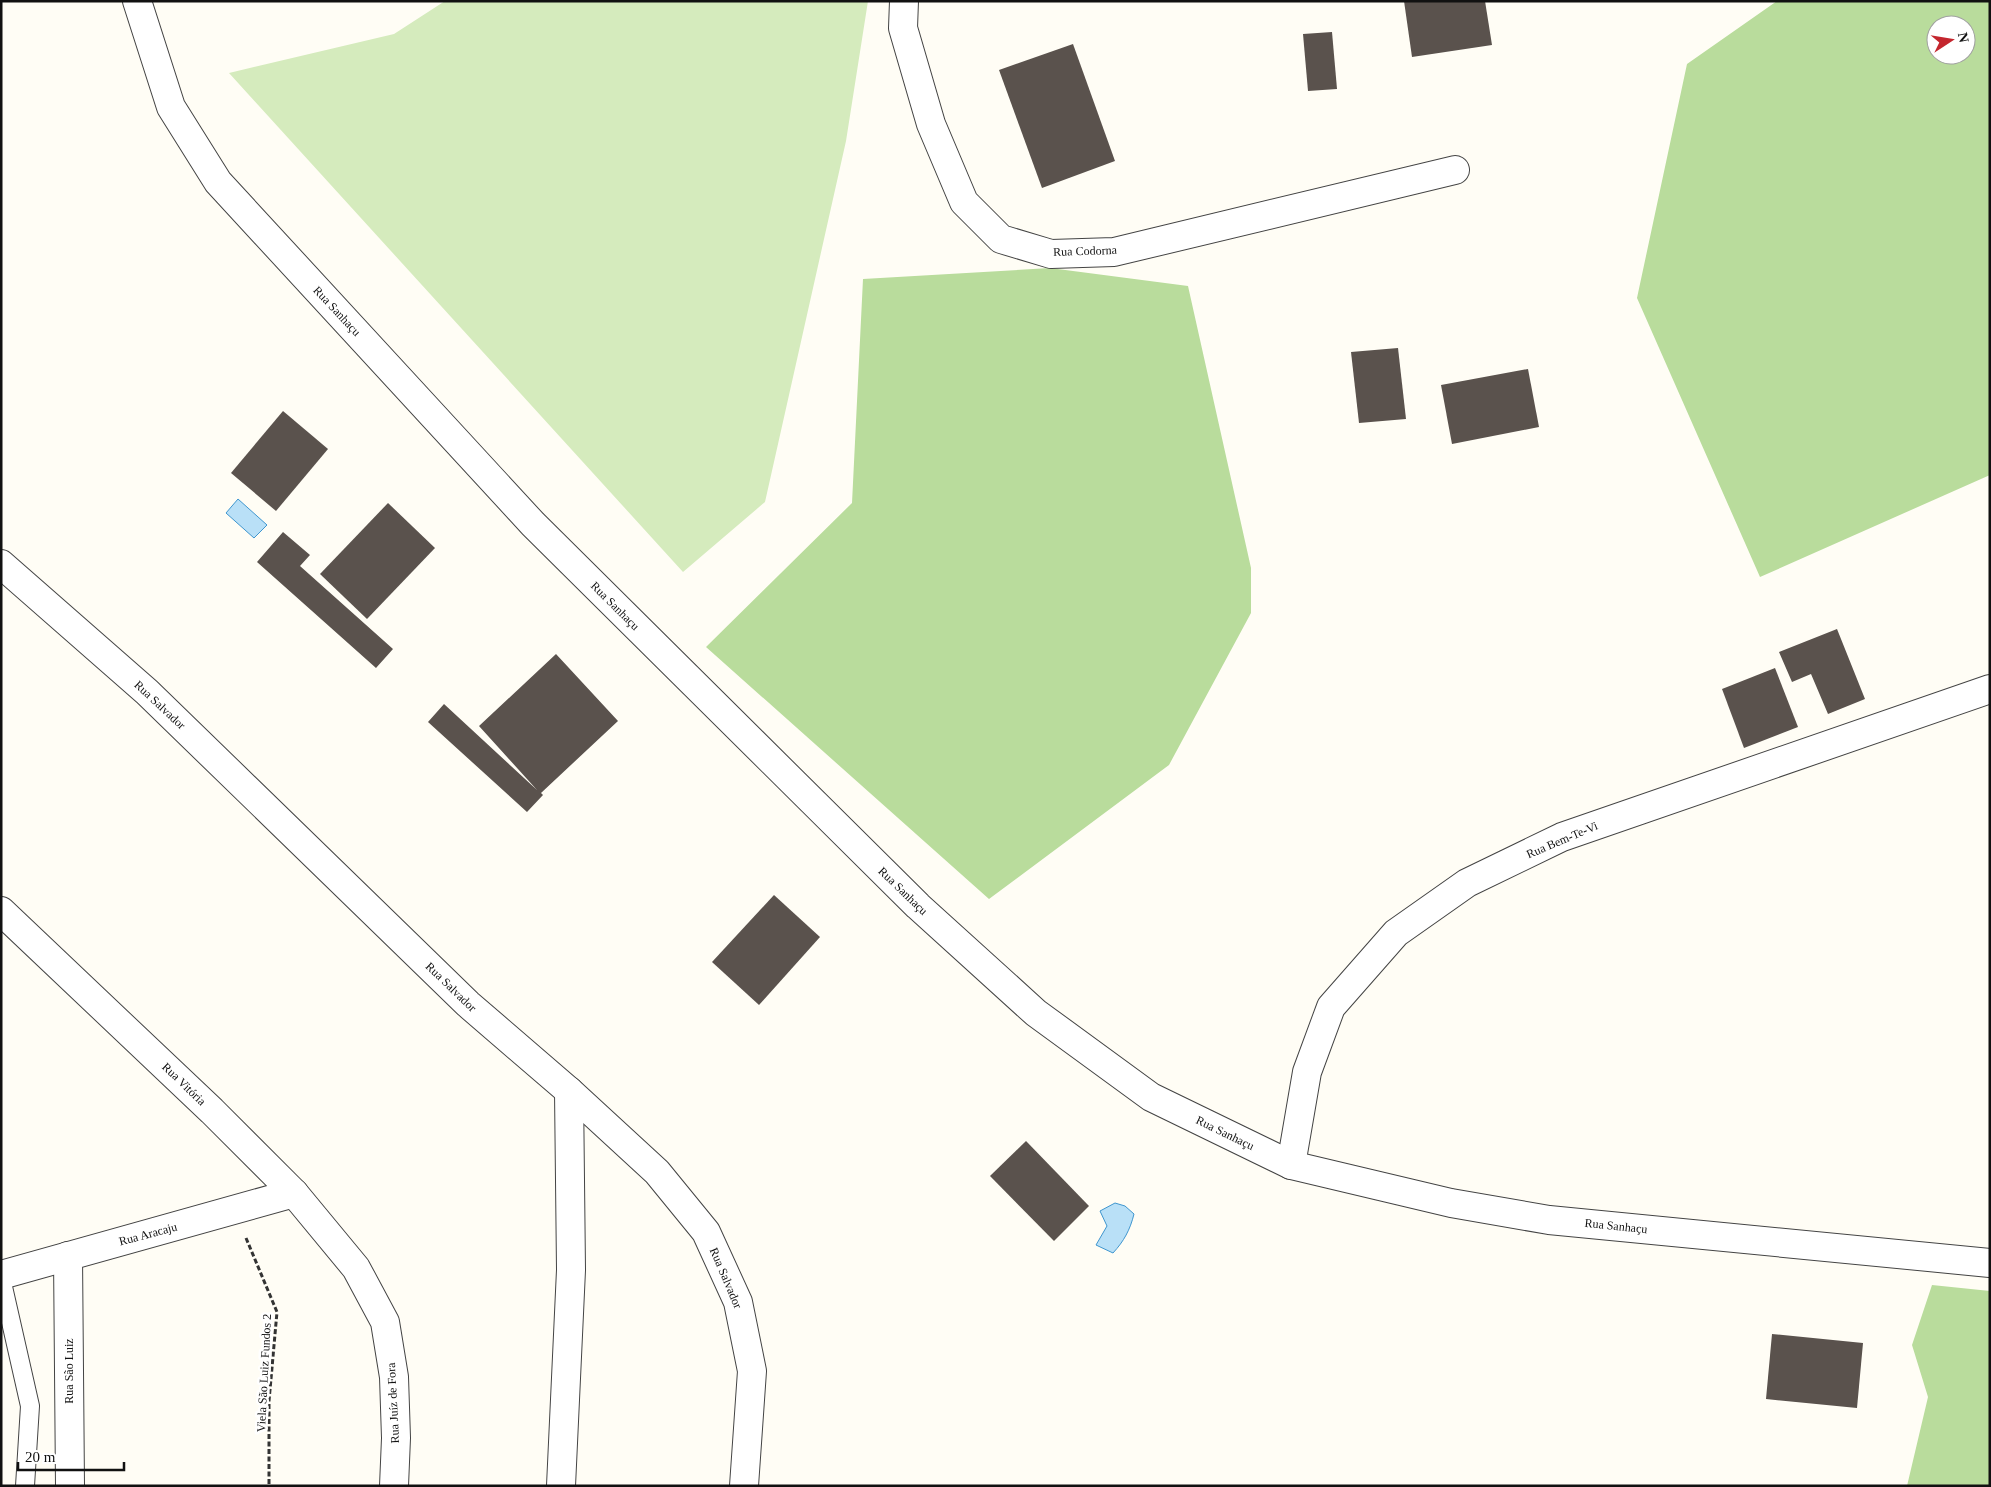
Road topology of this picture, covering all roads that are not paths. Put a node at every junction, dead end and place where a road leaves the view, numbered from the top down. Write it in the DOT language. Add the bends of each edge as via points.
graph roads {
  1 [pos="137,1"];
  2 [pos="904,1"];
  3 [pos="1455,170"];
  4 [pos="1,564"];
  5 [pos="1990,689"];
  6 [pos="1,911"];
  7 [pos="569,1091"];
  8 [pos="1291,1165"];
  9 [pos="294,1193"];
  10 [pos="68,1256"];
  11 [pos="1990,1263"];
  12 [pos="356,1268"];
  13 [pos="1,1276"];
  14 [pos="25,1486"];
  15 [pos="70,1486"];
  16 [pos="394,1486"];
  17 [pos="561,1486"];
  18 [pos="744,1486"];
  1 -- 8 [label="street, Rua Sanhaçu" via="171,107 218,182 540,531 918,906 1036,1013 1151,1097"];
  2 -- 3 [label="street, Rua Codorna" via="903,28 931,124 964,202 1001,239 1051,254 1114,252"];
  4 -- 7 [label="street, Rua Salvador" via="147,692 468,1004"];
  5 -- 8 [label="street, Rua Bem-Te-Vi" via="1562,837 1467,883 1396,933 1331,1007 1307,1072"];
  6 -- 9 [label="street, Rua Vitória"];
  7 -- 17 [label="street" via="571,1270"];
  7 -- 18 [label="street, Rua Salvador" via="657,1172 706,1232 738,1302 752,1371"];
  8 -- 11 [label="street, Rua Sanhaçu" via="1451,1203 1550,1220"];
  9 -- 10 [label="street, Rua Aracaju"];
  9 -- 12 [label="street, Rua Vitória"];
  10 -- 13 [label="street, Rua Aracaju"];
  10 -- 15 [label="street, Rua São Luiz"];
  12 -- 16 [label="street, Rua Juíz de Fora" via="385,1322 394,1377"];
  13 -- 14 [label="lane" via="30,1406"];
}
